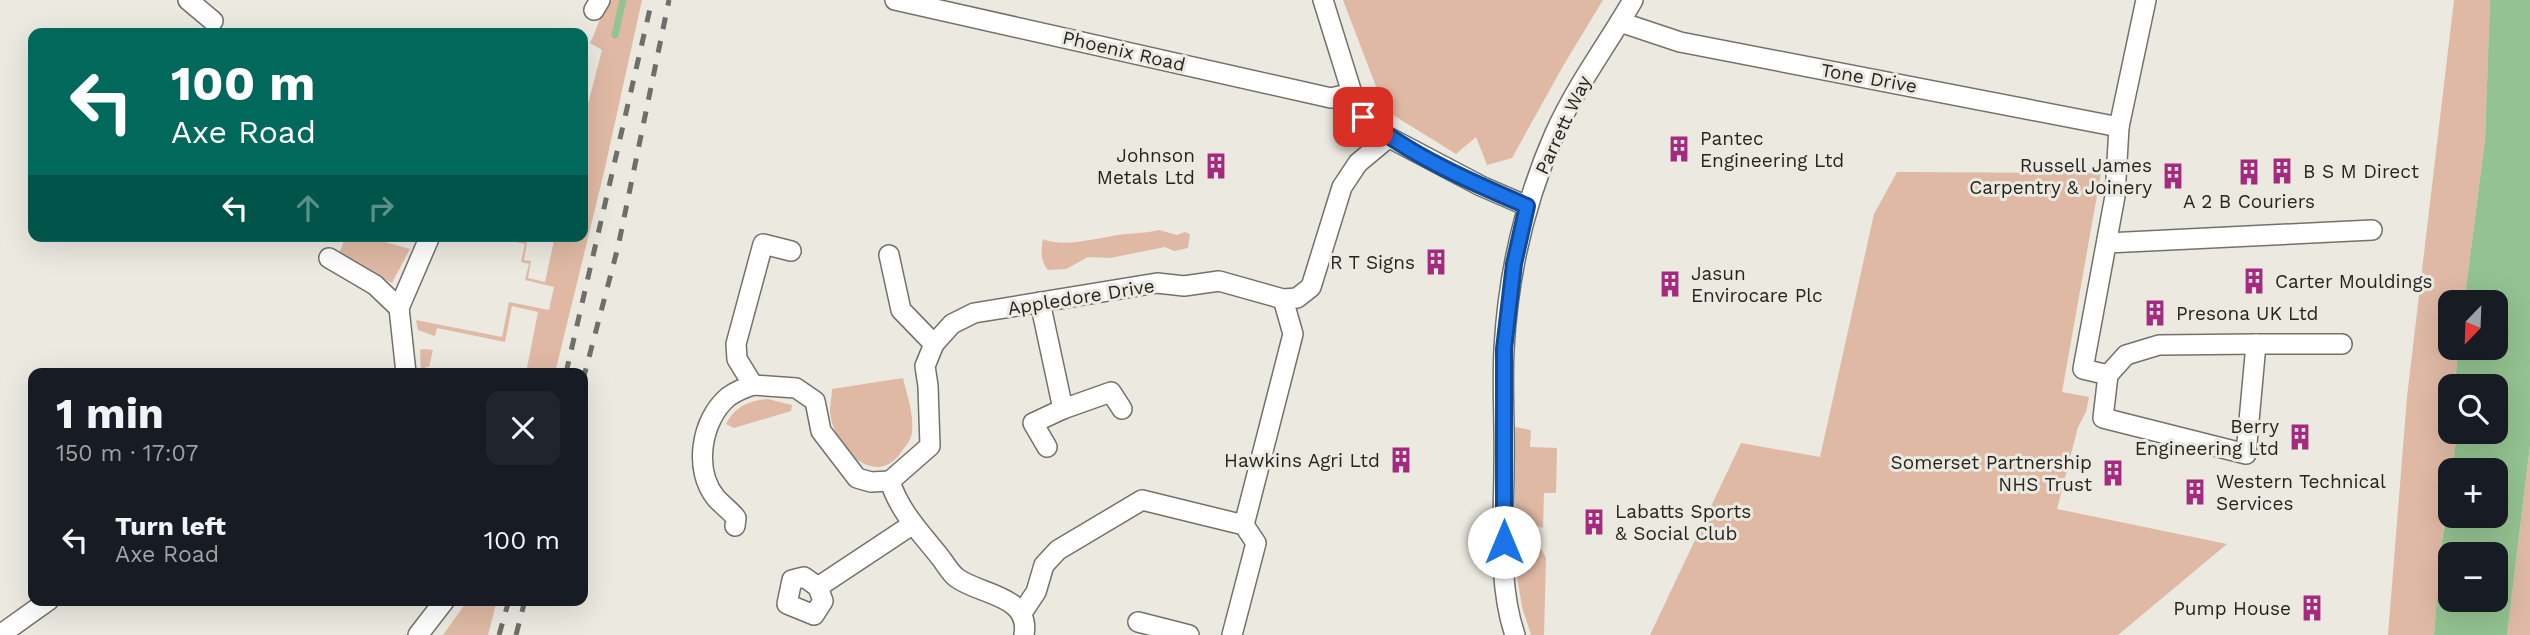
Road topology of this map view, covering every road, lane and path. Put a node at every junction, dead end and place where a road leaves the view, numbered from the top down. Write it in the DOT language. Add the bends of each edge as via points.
graph roads {
  1 [pos="188,0"];
  2 [pos="895,0"];
  3 [pos="1323,0"];
  4 [pos="1633,0"];
  5 [pos="2146,0"];
  6 [pos="213,21"];
  7 [pos="1620,22"];
  8 [pos="1352,93"];
  9 [pos="2119,127"];
  10 [pos="1386,136"];
  11 [pos="1527,206"];
  12 [pos="2372,230"];
  13 [pos="427,242"];
  14 [pos="2107,243"];
  15 [pos="791,251"];
  16 [pos="889,255"];
  17 [pos="329,258"];
  18 [pos="1283,299"];
  19 [pos="1040,302"];
  20 [pos="398,308"];
  21 [pos="934,344"];
  22 [pos="2256,344"];
  23 [pos="2342,344"];
  24 [pos="405,368"];
  25 [pos="2108,375"];
  26 [pos="753,385"];
  27 [pos="1063,409"];
  28 [pos="1122,409"];
  29 [pos="1047,447"];
  30 [pos="890,481"];
  31 [pos="913,524"];
  32 [pos="1244,525"];
  33 [pos="735,526"];
  34 [pos="818,587"];
  35 [pos="41,606"];
  36 [pos="440,606"];
  37 [pos="1022,613"];
  38 [pos="1138,622"];
  39 [pos="0,635"];
  40 [pos="418,635"];
  41 [pos="1024,635"];
  42 [pos="1189,635"];
  43 [pos="1232,635"];
  44 [pos="1515,635"];
  1 -- 6 [label="street"];
  2 -- 8 [label="street, Phoenix Road" via="1331,98"];
  3 -- 8 [label="street"];
  4 -- 7 [label="street, Parrett Way"];
  5 -- 9 [label="street"];
  7 -- 9 [label="street, Tone Drive" via="1692,44"];
  7 -- 11 [label="street, Parrett Way" via="1556,132"];
  8 -- 10 [label="street" via="1363,117"];
  9 -- 14 [label="street"];
  10 -- 11 [label="street"];
  10 -- 18 [label="street" via="1358,163 1342,187 1311,287 1297,298"];
  11 -- 44 [label="street, Parrett Way" via="1514,264 1504,349 1504,584"];
  12 -- 14 [label="street"];
  13 -- 20 [label="street"];
  14 -- 25 [label="street" via="2083,369"];
  15 -- 26 [label="street" via="763,244 736,344 737,359"];
  16 -- 21 [label="street" via="901,310"];
  17 -- 20 [label="street" via="375,285"];
  18 -- 19 [label="street, Appledore Drive" via="1219,281 1184,286 1157,282"];
  18 -- 32 [label="street" via="1293,334"];
  19 -- 21 [label="street, Appledore Drive" via="974,313 952,324"];
  19 -- 27 [label="street"];
  20 -- 24 [label="street"];
  21 -- 30 [label="street" via="925,366 930,446"];
  22 -- 23 [label="street"];
  22 -- 25 [label="street" via="2159,345 2126,355"];
  22 -- 25 [label="street" via="2246,454 2103,418"];
  26 -- 30 [label="street" via="796,388 815,401 821,431 857,478"];
  26 -- 33 [label="street" via="726,398 704,439 702,458 708,482 716,498 736,518"];
  27 -- 28 [label="street" via="1111,392"];
  27 -- 29 [label="street" via="1033,423"];
  30 -- 31 [label="street" via="895,498"];
  31 -- 34 [label="street"];
  31 -- 37 [label="street" via="957,578"];
  32 -- 37 [label="street" via="1142,500 1058,550 1044,565 1036,592"];
  32 -- 43 [label="street" via="1256,543"];
  35 -- 39 [label="street"];
  36 -- 40 [label="street"];
  37 -- 41 [label="street"];
  38 -- 42 [label="street"];
}
